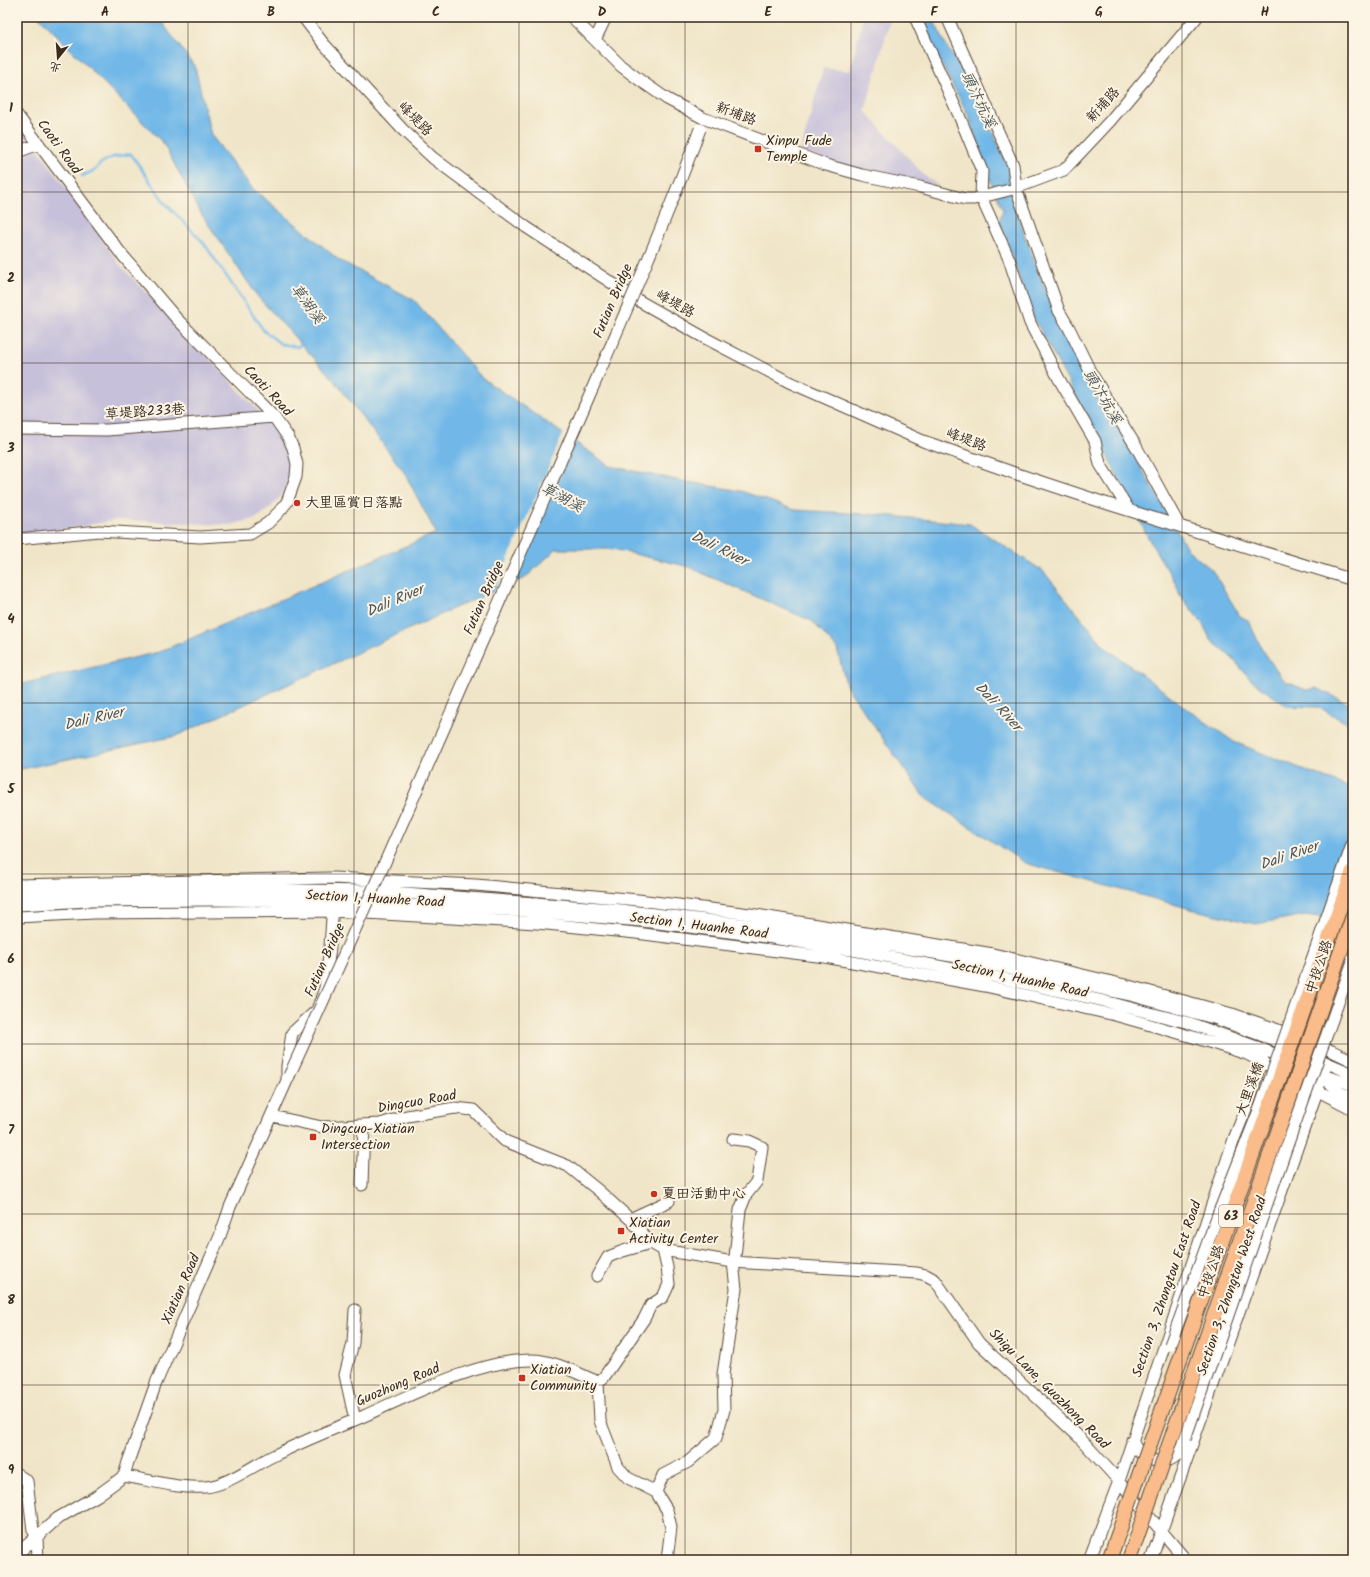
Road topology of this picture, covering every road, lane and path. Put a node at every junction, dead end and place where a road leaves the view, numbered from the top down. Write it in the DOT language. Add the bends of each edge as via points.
graph roads {
  1 [pos="303,17"];
  2 [pos="572,17"];
  3 [pos="606,17"];
  4 [pos="915,17"];
  5 [pos="947,17"];
  6 [pos="1197,17"];
  7 [pos="595,40"];
  8 [pos="17,115"];
  9 [pos="703,118"];
  10 [pos="39,144"];
  11 [pos="17,152"];
  12 [pos="1014,188"];
  13 [pos="984,196"];
  14 [pos="274,417"];
  15 [pos="17,429"];
  16 [pos="1129,510"];
  17 [pos="1179,525"];
  18 [pos="17,539"];
  19 [pos="1353,580"];
  20 [pos="1353,842"];
  21 [pos="1353,871"];
  22 [pos="333,878"];
  23 [pos="17,885"];
  24 [pos="333,890"];
  25 [pos="17,896"];
  26 [pos="17,905"];
  27 [pos="332,906"];
  28 [pos="1353,916"];
  29 [pos="17,917"];
  30 [pos="1353,961"];
  31 [pos="1271,1033"];
  32 [pos="1265,1050"];
  33 [pos="1332,1051"];
  34 [pos="1353,1061"];
  35 [pos="1261,1062"];
  36 [pos="1328,1062"];
  37 [pos="1353,1074"];
  38 [pos="1322,1075"];
  39 [pos="288,1077"];
  40 [pos="1353,1086"];
  41 [pos="1317,1090"];
  42 [pos="1353,1098"];
  43 [pos="1353,1109"];
  44 [pos="272,1116"];
  45 [pos="364,1125"];
  46 [pos="733,1139"];
  47 [pos="362,1185"];
  48 [pos="669,1201"];
  49 [pos="630,1219"];
  50 [pos="651,1243"];
  51 [pos="662,1250"];
  52 [pos="733,1262"];
  53 [pos="597,1276"];
  54 [pos="355,1310"];
  55 [pos="598,1382"];
  56 [pos="1151,1385"];
  57 [pos="356,1420"];
  58 [pos="1185,1439"];
  59 [pos="1132,1440"];
  60 [pos="17,1474"];
  61 [pos="124,1476"];
  62 [pos="1180,1476"];
  63 [pos="1120,1481"];
  64 [pos="656,1492"];
  65 [pos="1161,1531"];
  66 [pos="37,1537"];
  67 [pos="17,1554"];
  68 [pos="38,1560"];
  69 [pos="667,1560"];
  70 [pos="1089,1560"];
  71 [pos="1109,1560"];
  72 [pos="1130,1560"];
  73 [pos="1151,1560"];
  74 [pos="1186,1560"];
  1 -- 16 [label="street, 峰堤路" via="323,43 402,130 433,158 526,227 640,302 789,382 874,420 1017,474"];
  2 -- 7 [label="street, 新埔路"];
  3 -- 7 [label="street"];
  4 -- 13 [label="street" via="982,171"];
  5 -- 12 [label="street" via="1013,165"];
  6 -- 12 [label="street, 新埔路" via="1115,115 1064,170"];
  7 -- 9 [label="street, 新埔路" via="621,66 641,81 667,99"];
  8 -- 10 [label="street, Caoti Road"];
  9 -- 13 [label="street, 新埔路" via="862,176 966,199"];
  9 -- 39 [label="street, Futian Bridge, bridge" via="667,215 490,623"];
  10 -- 11 [label="street"];
  10 -- 14 [label="street, Caoti Road" via="119,251 176,318"];
  12 -- 13 [label="street, 新埔路"];
  12 -- 17 [label="street" via="1059,311 1091,374"];
  13 -- 16 [label="street" via="1009,259 1030,324 1095,441 1100,464"];
  14 -- 15 [label="street, 草堤路233巷" via="107,430"];
  14 -- 18 [label="street, Caoti Road" via="293,448 297,464 296,476 287,502 268,523 250,534 200,537 99,531"];
  16 -- 17 [label="street"];
  17 -- 19 [label="street"];
  20 -- 56 [label="street, 大里溪橋, bridge" via="1261,1105 1170,1345"];
  21 -- 71 [label="main road, 中投公路 / 63, bridge"];
  22 -- 23 [label="street, Section 1, Huanhe Road"];
  22 -- 24 [label="street"];
  22 -- 31 [label="street, Section 1, Huanhe Road" via="476,886 638,900 836,928 993,954 1126,985 1232,1014"];
  24 -- 25 [label="street, Section 1, Huanhe Road" via="192,889"];
  24 -- 27 [label="street"];
  24 -- 31 [label="street, Section 1, Huanhe Road" via="442,895 612,909 893,946 1134,996"];
  26 -- 27 [label="street, Section 1, Huanhe Road" via="213,900"];
  27 -- 29 [label="street, Section 1, Huanhe Road"];
  27 -- 32 [label="street, Section 1, Huanhe Road" via="524,910 752,935 858,951 1104,1001 1189,1023"];
  27 -- 35 [label="street, Section 1, Huanhe Road" via="636,933 825,957 986,986 1115,1015 1247,1054"];
  27 -- 39 [label="street" via="325,988 317,1010 292,1033"];
  28 -- 72 [label="main road, 中投公路 / 63, bridge"];
  30 -- 58 [label="street, bridge"];
  31 -- 32 [label="street, Section 3, Zhongtou East Road"];
  31 -- 33 [label="street, Section 1, Huanhe Road"];
  31 -- 36 [label="street, Section 1, Huanhe Road"];
  32 -- 35 [label="street, Section 3, Zhongtou East Road"];
  32 -- 38 [label="street, Section 1, Huanhe Road"];
  33 -- 34 [label="street, Section 1, Huanhe Road"];
  33 -- 36 [label="street, Section 3, Zhongtou West Road"];
  35 -- 41 [label="street, Section 1, Huanhe Road"];
  35 -- 56 [label="street, Section 3, Zhongtou East Road"];
  36 -- 37 [label="street, Section 1, Huanhe Road"];
  36 -- 38 [label="street, Section 3, Zhongtou West Road"];
  38 -- 40 [label="street, Section 1, Huanhe Road"];
  38 -- 41 [label="street, Section 3, Zhongtou West Road"];
  38 -- 42 [label="street, Section 1, Huanhe Road" via="1338,1091"];
  39 -- 44 [label="street, Futian Bridge"];
  41 -- 43 [label="street, Section 1, Huanhe Road"];
  41 -- 62 [label="street, Section 3, Zhongtou West Road"];
  44 -- 45 [label="street, Dingcuo Road" via="322,1128"];
  44 -- 61 [label="street, Xiatian Road" via="230,1207 220,1236 156,1383"];
  45 -- 47 [label="street"];
  45 -- 49 [label="street, Dingcuo Road" via="455,1108 473,1110 505,1141 568,1166"];
  46 -- 52 [label="street" via="749,1141 762,1148 757,1181 746,1195 740,1210"];
  48 -- 49 [label="street"];
  49 -- 50 [label="street, Dingcuo Road"];
  50 -- 51 [label="street, Dingcuo Road"];
  50 -- 53 [label="street" via="608,1257"];
  51 -- 52 [label="street"];
  51 -- 55 [label="street" via="669,1284 663,1297 651,1305 626,1347"];
  52 -- 63 [label="street, Shigu Lane, Guozhong Road" via="918,1273 936,1280 979,1343 1079,1437"];
  52 -- 64 [label="street" via="736,1289 723,1374 724,1410 716,1438 688,1462 663,1475"];
  54 -- 57 [label="street" via="353,1343 345,1375"];
  55 -- 57 [label="street, Guozhong Road" via="533,1360 501,1364 434,1384"];
  55 -- 64 [label="street" via="600,1421 618,1467 628,1478"];
  56 -- 59 [label="street, Section 3, Zhongtou East Road"];
  57 -- 61 [label="street, Guozhong Road" via="273,1456 229,1480 206,1488"];
  58 -- 59 [label="street" via="1180,1452 1173,1459 1162,1462 1149,1460 1139,1454"];
  58 -- 62 [label="street"];
  59 -- 63 [label="street, Section 3, Zhongtou East Road"];
  60 -- 66 [label="street" via="27,1482 33,1530"];
  61 -- 66 [label="street" via="98,1495 58,1518"];
  62 -- 65 [label="street, Section 3, Zhongtou West Road"];
  63 -- 65 [label="street, Shigu Lane, Guozhong Road"];
  63 -- 70 [label="street, Section 3, Zhongtou East Road"];
  64 -- 69 [label="street" via="668,1510 671,1526"];
  65 -- 73 [label="street, Section 3, Zhongtou West Road"];
  65 -- 74 [label="street, Shigu Lane, Guozhong Road"];
  66 -- 67 [label="street"];
  66 -- 68 [label="street"];
}
